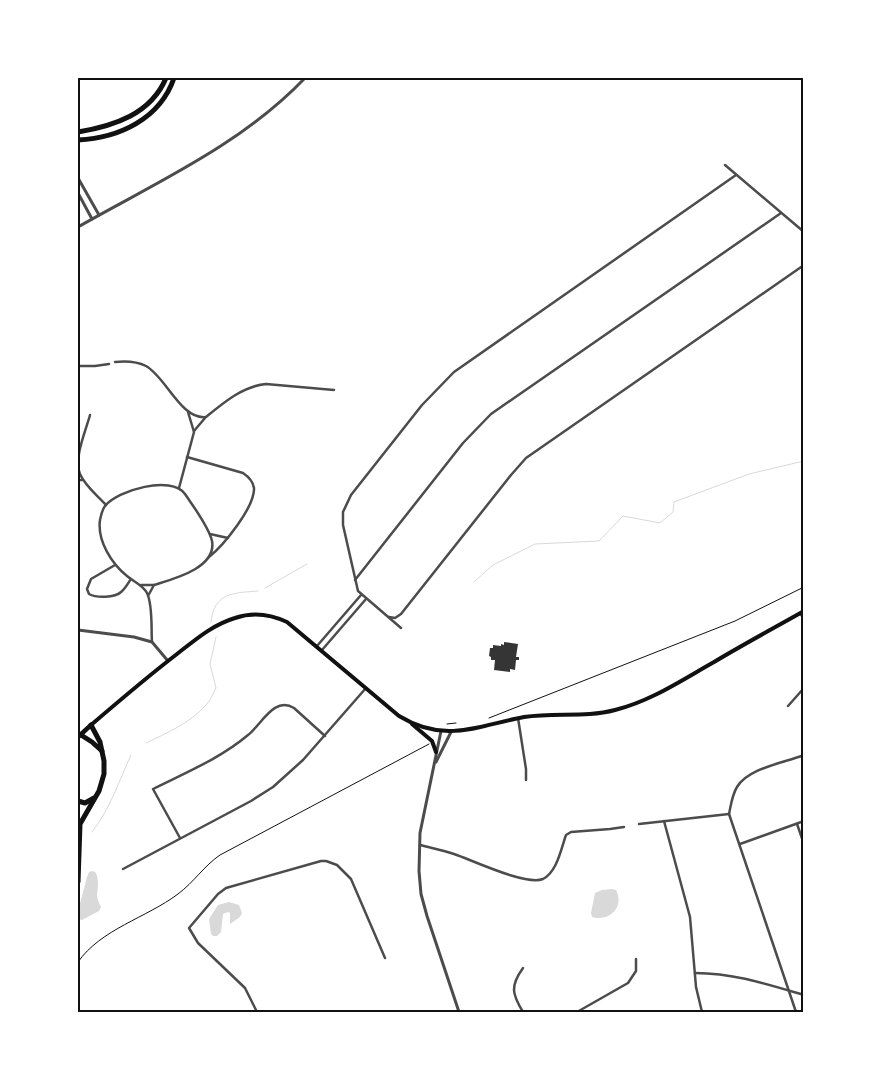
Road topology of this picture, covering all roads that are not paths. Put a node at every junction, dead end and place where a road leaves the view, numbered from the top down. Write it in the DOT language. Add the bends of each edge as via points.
graph roads {
  1 [pos="166,78"];
  2 [pos="174,78"];
  3 [pos="305,78"];
  4 [pos="78,132"];
  5 [pos="78,142"];
  6 [pos="725,165"];
  7 [pos="736,175"];
  8 [pos="78,178"];
  9 [pos="78,193"];
  10 [pos="781,213"];
  11 [pos="99,215"];
  12 [pos="92,219"];
  13 [pos="78,227"];
  14 [pos="804,232"];
  15 [pos="804,265"];
  16 [pos="115,362"];
  17 [pos="109,364"];
  18 [pos="78,366"];
  19 [pos="334,390"];
  20 [pos="188,411"];
  21 [pos="90,415"];
  22 [pos="206,417"];
  23 [pos="194,432"];
  24 [pos="187,457"];
  25 [pos="78,471"];
  26 [pos="78,480"];
  27 [pos="83,480"];
  28 [pos="179,488"];
  29 [pos="106,505"];
  30 [pos="209,534"];
  31 [pos="228,538"];
  32 [pos="205,560"];
  33 [pos="115,565"];
  34 [pos="131,579"];
  35 [pos="355,580"];
  36 [pos="140,585"];
  37 [pos="154,585"];
  38 [pos="361,595"];
  39 [pos="148,596"];
  40 [pos="366,599"];
  41 [pos="802,612"];
  42 [pos="389,617"];
  43 [pos="804,619"];
  44 [pos="401,628"];
  45 [pos="78,630"];
  46 [pos="152,642"];
  47 [pos="317,646"];
  48 [pos="322,650"];
  49 [pos="168,661"];
  50 [pos="366,688"];
  51 [pos="804,688"];
  52 [pos="788,706"];
  53 [pos="518,718"];
  54 [pos="408,721"];
  55 [pos="91,725"];
  56 [pos="441,731"];
  57 [pos="451,732"];
  58 [pos="79,736"];
  59 [pos="325,736"];
  60 [pos="102,751"];
  61 [pos="436,752"];
  62 [pos="804,755"];
  63 [pos="435,763"];
  64 [pos="526,780"];
  65 [pos="97,796"];
  66 [pos="78,801"];
  67 [pos="729,814"];
  68 [pos="664,821"];
  69 [pos="804,821"];
  70 [pos="639,824"];
  71 [pos="796,824"];
  72 [pos="624,827"];
  73 [pos="180,838"];
  74 [pos="740,844"];
  75 [pos="804,844"];
  76 [pos="418,845"];
  77 [pos="123,868"];
  78 [pos="78,882"];
  79 [pos="385,958"];
  80 [pos="636,959"];
  81 [pos="523,968"];
  82 [pos="695,973"];
  83 [pos="789,990"];
  84 [pos="804,995"];
  85 [pos="256,1012"];
  86 [pos="459,1012"];
  87 [pos="523,1012"];
  88 [pos="577,1012"];
  89 [pos="702,1012"];
  90 [pos="796,1012"];
  1 -- 4 [label="highway" via="154,98 137,113"];
  2 -- 5 [label="highway" via="151,114 126,129"];
  3 -- 11 [label="street" via="266,114 210,154"];
  6 -- 7 [label="street"];
  7 -- 10 [label="street"];
  7 -- 35 [label="street" via="446,378 354,490 345,506 343,526"];
  8 -- 11 [label="street"];
  9 -- 12 [label="street"];
  10 -- 14 [label="street"];
  10 -- 35 [label="street" via="491,414 463,443"];
  11 -- 12 [label="street"];
  12 -- 13 [label="street"];
  15 -- 42 [label="street" via="526,458 401,614"];
  16 -- 20 [label="street" via="132,362 148,368"];
  17 -- 18 [label="street"];
  19 -- 22 [label="street" via="256,385"];
  20 -- 22 [label="street" via="198,417"];
  20 -- 23 [label="street"];
  21 -- 25 [label="street" via="78,458"];
  22 -- 23 [label="street"];
  23 -- 24 [label="street"];
  24 -- 28 [label="street"];
  24 -- 31 [label="street" via="250,478 254,487 253,497"];
  25 -- 27 [label="street"];
  26 -- 27 [label="street"];
  27 -- 29 [label="street"];
  28 -- 29 [label="street" via="162,485 140,488 122,494"];
  28 -- 30 [label="street"];
  29 -- 33 [label="street" via="100,517 100,534"];
  30 -- 31 [label="street"];
  30 -- 32 [label="street" via="212,547"];
  31 -- 32 [label="street"];
  32 -- 37 [label="street" via="189,574"];
  33 -- 34 [label="street"];
  33 -- 34 [label="street" via="91,579 87,589 89,594 116,595"];
  34 -- 36 [label="street"];
  35 -- 38 [label="street"];
  36 -- 37 [label="street"];
  36 -- 39 [label="street"];
  37 -- 39 [label="street"];
  38 -- 40 [label="street"];
  38 -- 47 [label="street"];
  39 -- 46 [label="street"];
  40 -- 42 [label="street"];
  40 -- 48 [label="street"];
  41 -- 43 [label="street"];
  41 -- 53 [label="main road" via="635,705 599,713"];
  42 -- 44 [label="street"];
  45 -- 46 [label="street"];
  46 -- 49 [label="street"];
  47 -- 48 [label="main road"];
  47 -- 49 [label="main road" via="287,622 251,614 218,624"];
  48 -- 50 [label="main road"];
  49 -- 55 [label="main road"];
  50 -- 54 [label="main road"];
  50 -- 59 [label="street"];
  51 -- 52 [label="street"];
  53 -- 57 [label="main road"];
  53 -- 64 [label="street"];
  54 -- 56 [label="main road"];
  54 -- 61 [label="main road" via="432,741"];
  55 -- 58 [label="main road"];
  55 -- 60 [label="highway"];
  56 -- 57 [label="main road"];
  56 -- 61 [label="street"];
  57 -- 63 [label="street"];
  58 -- 60 [label="highway"];
  59 -- 73 [label="street" via="273,787"];
  59 -- 73 [label="street" via="294,708 281,704 236,744 153,789"];
  60 -- 65 [label="highway" via="104,774"];
  61 -- 63 [label="street"];
  62 -- 67 [label="street" via="743,778 734,793"];
  63 -- 76 [label="street"];
  65 -- 66 [label="highway" via="89,802"];
  65 -- 78 [label="highway" via="80,824"];
  67 -- 68 [label="street"];
  67 -- 74 [label="street"];
  68 -- 70 [label="street"];
  68 -- 82 [label="street" via="690,916"];
  69 -- 71 [label="street"];
  71 -- 74 [label="street"];
  71 -- 75 [label="street"];
  72 -- 76 [label="street" via="571,832 566,835 554,870 543,879 531,881 452,853"];
  73 -- 77 [label="street"];
  74 -- 83 [label="street"];
  76 -- 86 [label="street" via="418,871 424,904"];
  79 -- 85 [label="street" via="351,878 341,867 326,861 226,888 190,928 198,943 245,988"];
  80 -- 88 [label="street" via="636,971 628,983"];
  81 -- 87 [label="street" via="513,988"];
  82 -- 83 [label="street" via="739,976"];
  82 -- 89 [label="street"];
  83 -- 84 [label="street"];
  83 -- 90 [label="street"];
}
